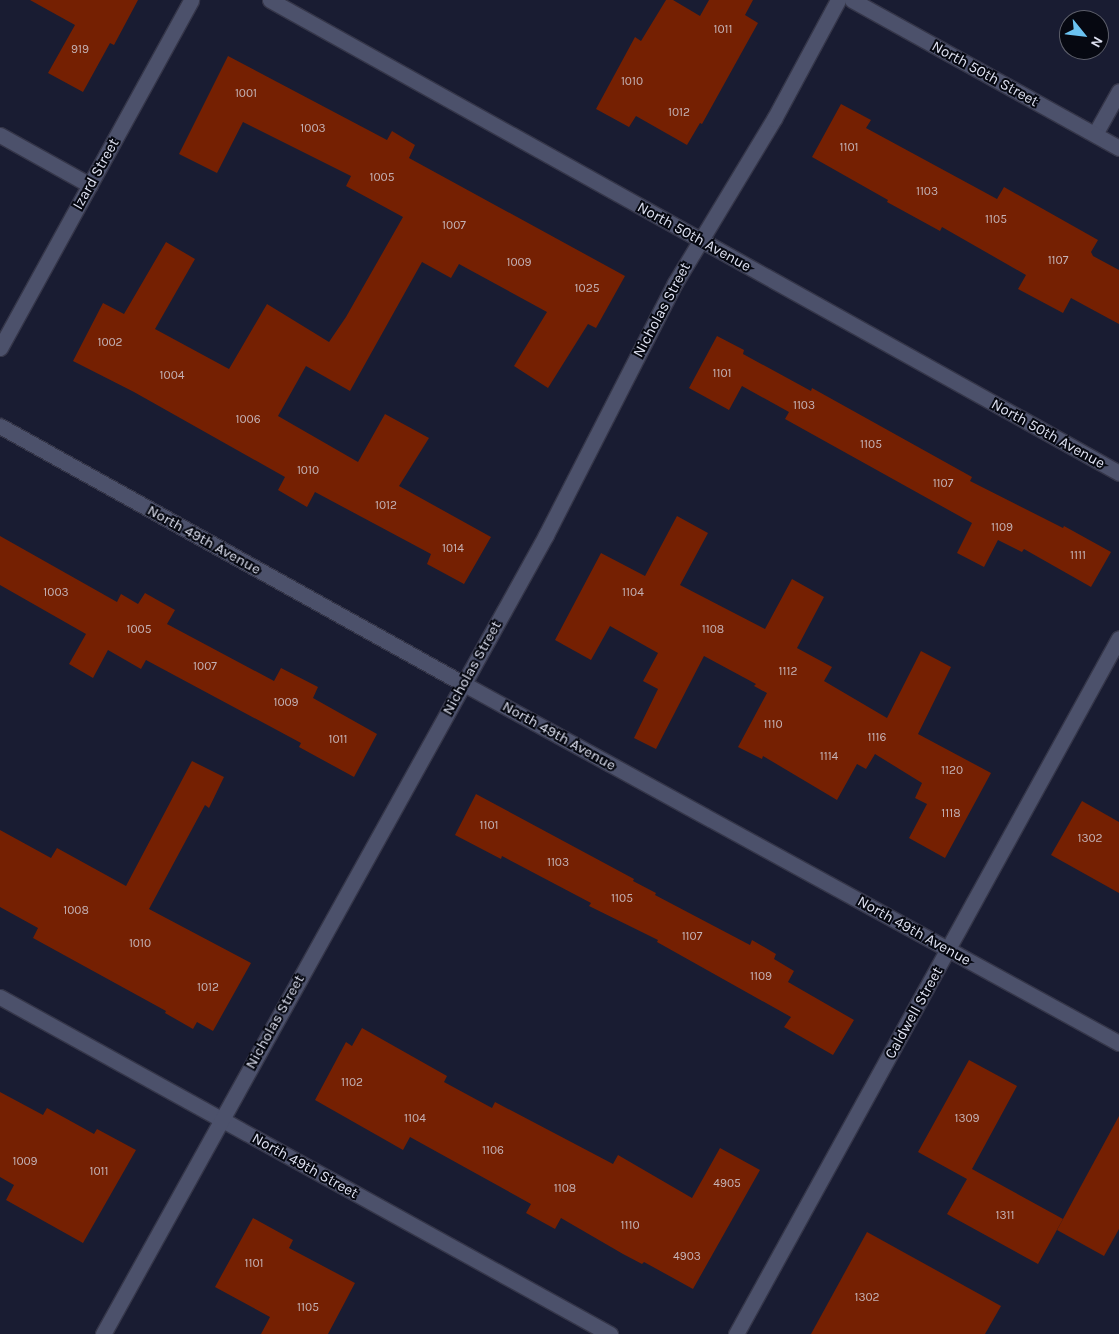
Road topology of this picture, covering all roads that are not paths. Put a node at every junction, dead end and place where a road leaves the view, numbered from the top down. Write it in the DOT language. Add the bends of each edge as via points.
graph roads {
  1 [pos="191,0"];
  2 [pos="270,0"];
  3 [pos="838,0"];
  4 [pos="852,0"];
  5 [pos="874,5"];
  6 [pos="1119,91"];
  7 [pos="1095,134"];
  8 [pos="0,136"];
  9 [pos="1119,148"];
  10 [pos="90,184"];
  11 [pos="699,240"];
  12 [pos="0,348"];
  13 [pos="0,426"];
  14 [pos="1119,474"];
  15 [pos="1119,638"];
  16 [pos="464,684"];
  17 [pos="948,950"];
  18 [pos="0,997"];
  19 [pos="1119,1043"];
  20 [pos="221,1120"];
  21 [pos="104,1334"];
  22 [pos="610,1334"];
  23 [pos="736,1334"];
  1 -- 10 [label="street, Izard Street"];
  2 -- 11 [label="street, North 50th Avenue"];
  3 -- 11 [label="street, Nicholas Street" via="774,119"];
  4 -- 5 [label="street, North 50th Street"];
  5 -- 7 [label="street, North 50th Street"];
  6 -- 7 [label="street"];
  7 -- 9 [label="street, North 50th Street"];
  8 -- 10 [label="street"];
  10 -- 12 [label="street, Izard Street"];
  11 -- 14 [label="street, North 50th Avenue"];
  11 -- 16 [label="street, Nicholas Street" via="546,535"];
  13 -- 16 [label="street, North 49th Avenue"];
  15 -- 17 [label="street, Caldwell Street"];
  16 -- 17 [label="street, North 49th Avenue"];
  16 -- 20 [label="street, Nicholas Street"];
  17 -- 19 [label="street, North 49th Avenue"];
  17 -- 23 [label="street, Caldwell Street"];
  18 -- 20 [label="street, North 49th Street"];
  20 -- 21 [label="street, Nicholas Street"];
  20 -- 22 [label="street, North 49th Street"];
}
